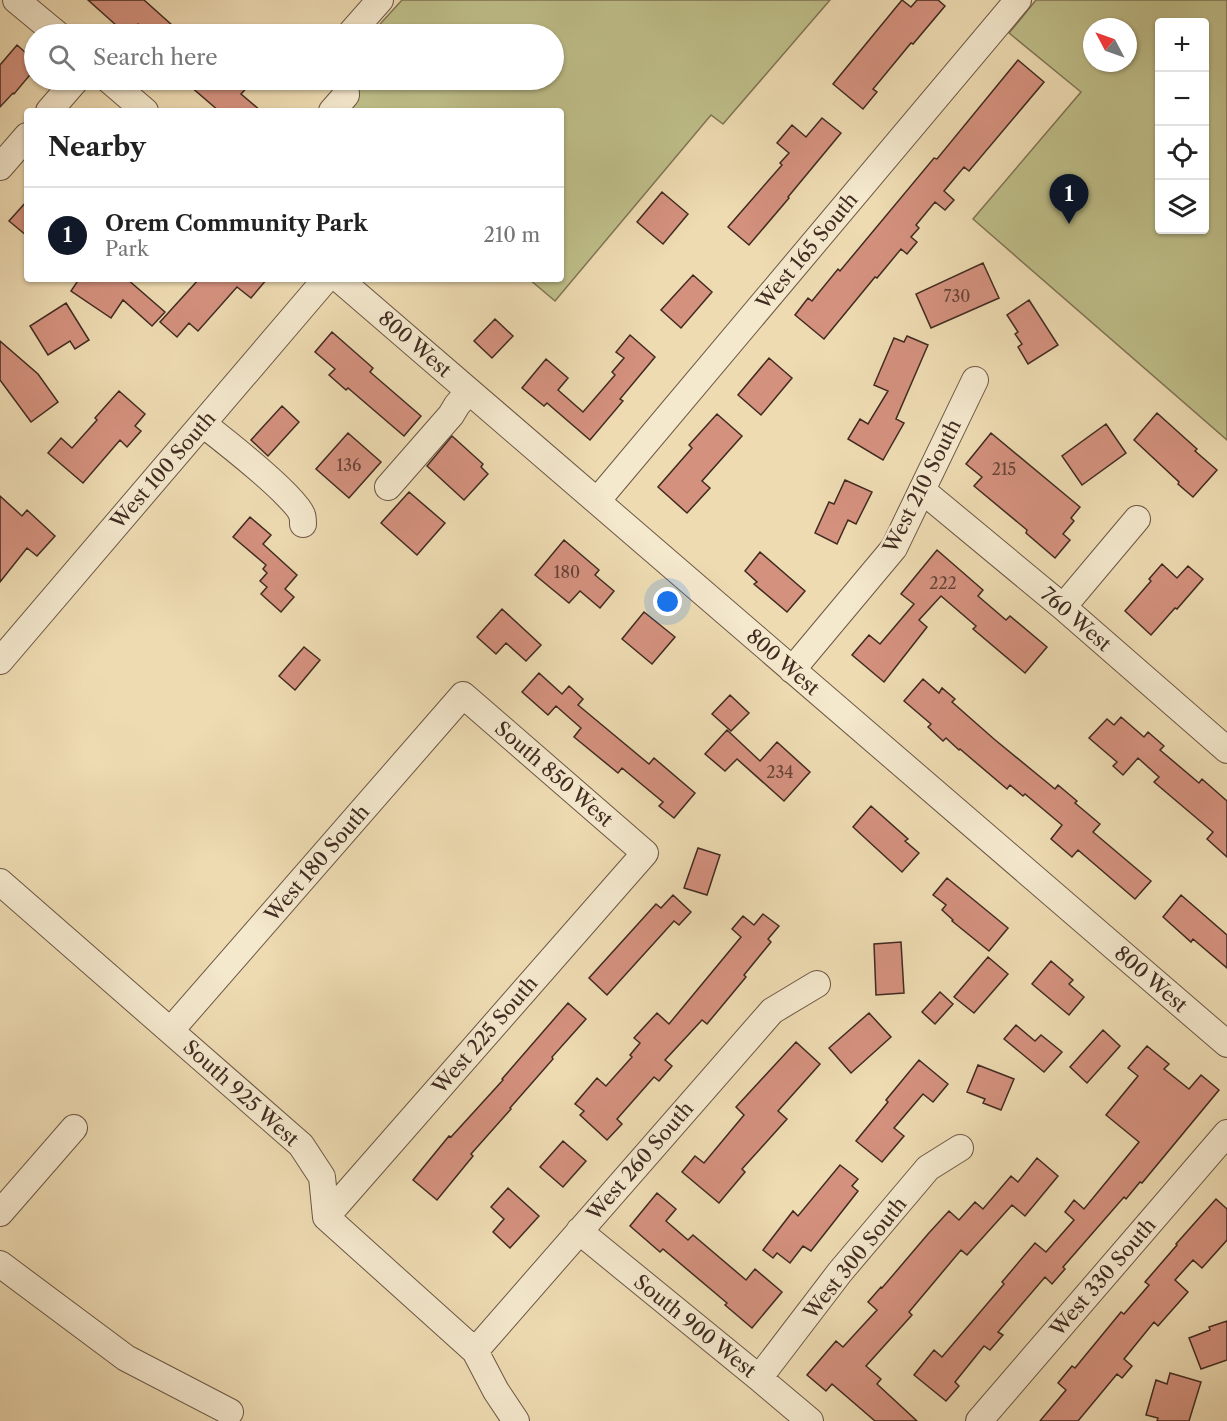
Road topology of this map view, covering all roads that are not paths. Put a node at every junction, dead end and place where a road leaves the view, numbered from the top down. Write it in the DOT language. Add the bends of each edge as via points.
graph roads {
  1 [pos="16,0"];
  2 [pos="380,0"];
  3 [pos="1009,3"];
  4 [pos="45,24"];
  5 [pos="359,24"];
  6 [pos="67,90"];
  7 [pos="121,90"];
  8 [pos="346,90"];
  9 [pos="52,108"];
  10 [pos="142,108"];
  11 [pos="335,108"];
  12 [pos="24,139"];
  13 [pos="0,166"];
  14 [pos="323,282"];
  15 [pos="342,282"];
  16 [pos="975,380"];
  17 [pos="469,391"];
  18 [pos="203,424"];
  19 [pos="388,487"];
  20 [pos="923,491"];
  21 [pos="597,501"];
  22 [pos="1137,519"];
  23 [pos="303,524"];
  24 [pos="1063,607"];
  25 [pos="0,661"];
  26 [pos="792,670"];
  27 [pos="463,695"];
  28 [pos="1227,750"];
  29 [pos="645,854"];
  30 [pos="1,885"];
  31 [pos="817,984"];
  32 [pos="171,1030"];
  33 [pos="1227,1044"];
  34 [pos="74,1128"];
  35 [pos="1227,1133"];
  36 [pos="960,1148"];
  37 [pos="0,1213"];
  38 [pos="326,1217"];
  39 [pos="579,1231"];
  40 [pos="0,1264"];
  41 [pos="475,1351"];
  42 [pos="759,1378"];
  43 [pos="230,1412"];
  44 [pos="516,1421"];
  45 [pos="810,1421"];
  46 [pos="979,1421"];
  1 -- 4 [label="street"];
  2 -- 5 [label="street"];
  3 -- 21 [label="street, West 165 South"];
  6 -- 9 [label="street"];
  7 -- 10 [label="street"];
  8 -- 11 [label="street" via="346,96"];
  12 -- 13 [label="street"];
  14 -- 18 [label="street, West 100 South"];
  15 -- 17 [label="street, 800 West"];
  16 -- 20 [label="street, West 210 South"];
  17 -- 19 [label="street"];
  17 -- 21 [label="street, 800 West"];
  18 -- 23 [label="street" via="287,495 300,510"];
  18 -- 25 [label="street, West 100 South"];
  20 -- 24 [label="street, 760 West"];
  20 -- 26 [label="street, West 210 South" via="894,548"];
  21 -- 26 [label="street, 800 West"];
  22 -- 24 [label="street"];
  24 -- 28 [label="street, 760 West"];
  26 -- 33 [label="street, 800 West"];
  27 -- 29 [label="street, South 850 West"];
  27 -- 32 [label="street, West 180 South"];
  29 -- 38 [label="street, West 225 South"];
  30 -- 32 [label="street, South 925 West"];
  31 -- 39 [label="street, West 260 South" via="772,1011"];
  32 -- 38 [label="street, South 925 West" via="301,1145 322,1177"];
  34 -- 37 [label="street"];
  35 -- 46 [label="street, West 330 South"];
  36 -- 42 [label="street, West 300 South" via="928,1168 840,1272"];
  38 -- 41 [label="street"];
  39 -- 41 [label="street, West 260 South"];
  39 -- 42 [label="street, South 900 West"];
  40 -- 43 [label="street" via="126,1358"];
  41 -- 44 [label="street"];
  42 -- 45 [label="street, South 900 West"];
}
